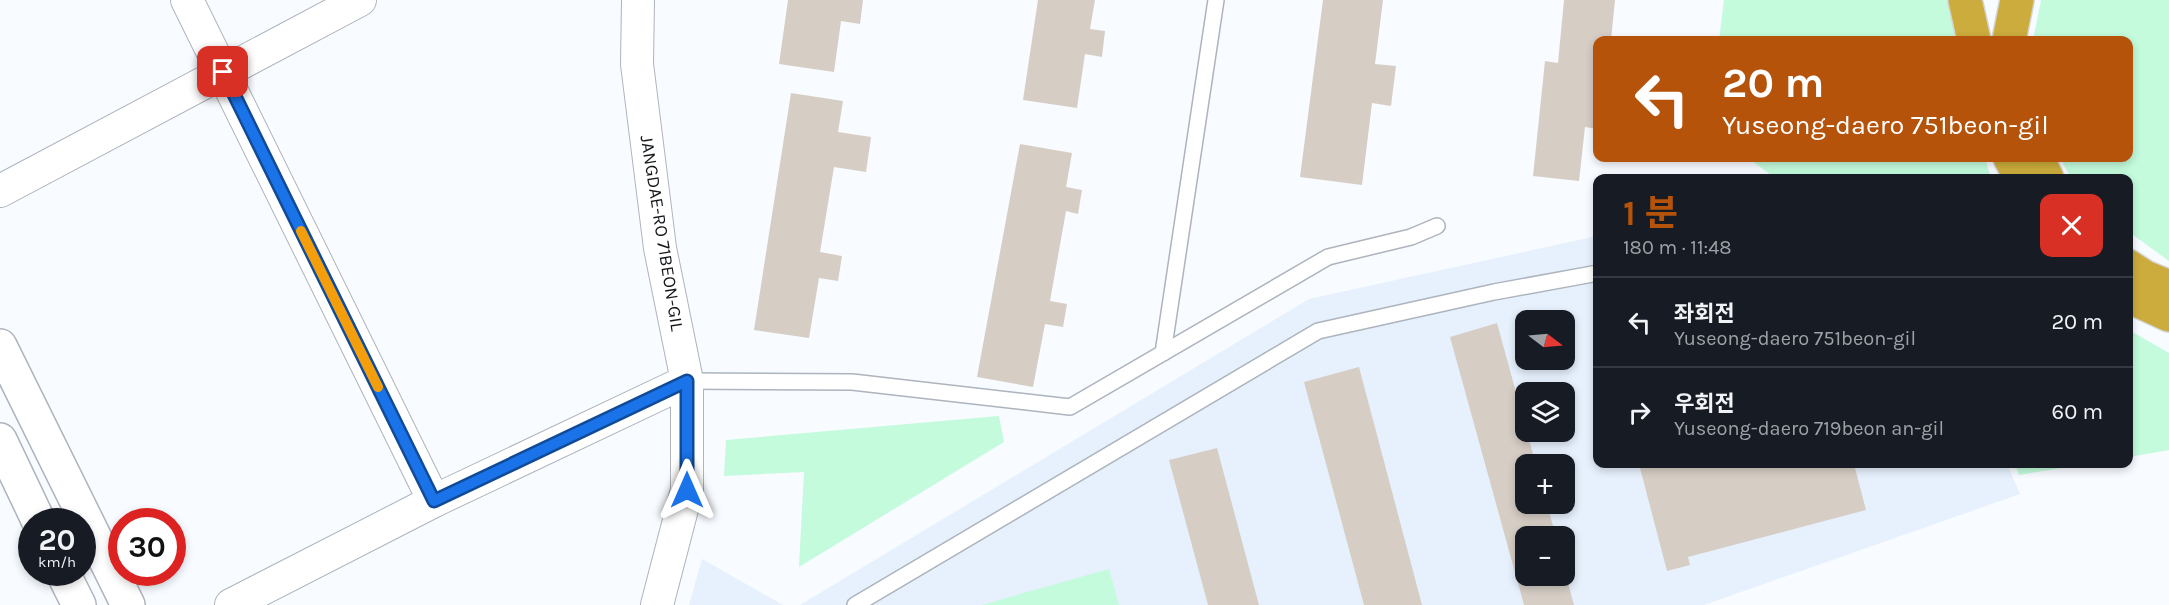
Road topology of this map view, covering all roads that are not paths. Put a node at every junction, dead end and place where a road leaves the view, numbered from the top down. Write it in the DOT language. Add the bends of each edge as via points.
graph roads {
  1 [pos="187,0"];
  2 [pos="360,0"];
  3 [pos="638,0"];
  4 [pos="1216,0"];
  5 [pos="1965,0"];
  6 [pos="2017,0"];
  7 [pos="1973,36"];
  8 [pos="2010,36"];
  9 [pos="223,72"];
  10 [pos="0,191"];
  11 [pos="1437,226"];
  12 [pos="2133,269"];
  13 [pos="1593,274"];
  14 [pos="2169,287"];
  15 [pos="2133,298"];
  16 [pos="2169,315"];
  17 [pos="0,346"];
  18 [pos="1163,353"];
  19 [pos="687,381"];
  20 [pos="0,440"];
  21 [pos="434,501"];
  22 [pos="32,508"];
  23 [pos="70,586"];
  24 [pos="79,605"];
  25 [pos="128,605"];
  26 [pos="231,605"];
  27 [pos="657,605"];
  28 [pos="855,605"];
  1 -- 9 [label="street"];
  2 -- 9 [label="street"];
  3 -- 19 [label="street, JANGDAE-RO 71BEON-GIL" via="637,64 660,248"];
  4 -- 18 [label="lane"];
  5 -- 7 [label="highway"];
  6 -- 8 [label="highway"];
  9 -- 10 [label="street"];
  9 -- 21 [label="street"];
  11 -- 18 [label="lane" via="1411,237 1328,257"];
  12 -- 14 [label="highway"];
  13 -- 28 [label="lane" via="1318,331"];
  15 -- 16 [label="highway"];
  17 -- 25 [label="main road"];
  18 -- 19 [label="lane" via="1070,407 852,382"];
  19 -- 21 [label="street"];
  19 -- 27 [label="street, JANGDAE-RO 71BEON-GIL" via="687,490"];
  20 -- 22 [label="main road"];
  21 -- 26 [label="street"];
  23 -- 24 [label="main road"];
}
